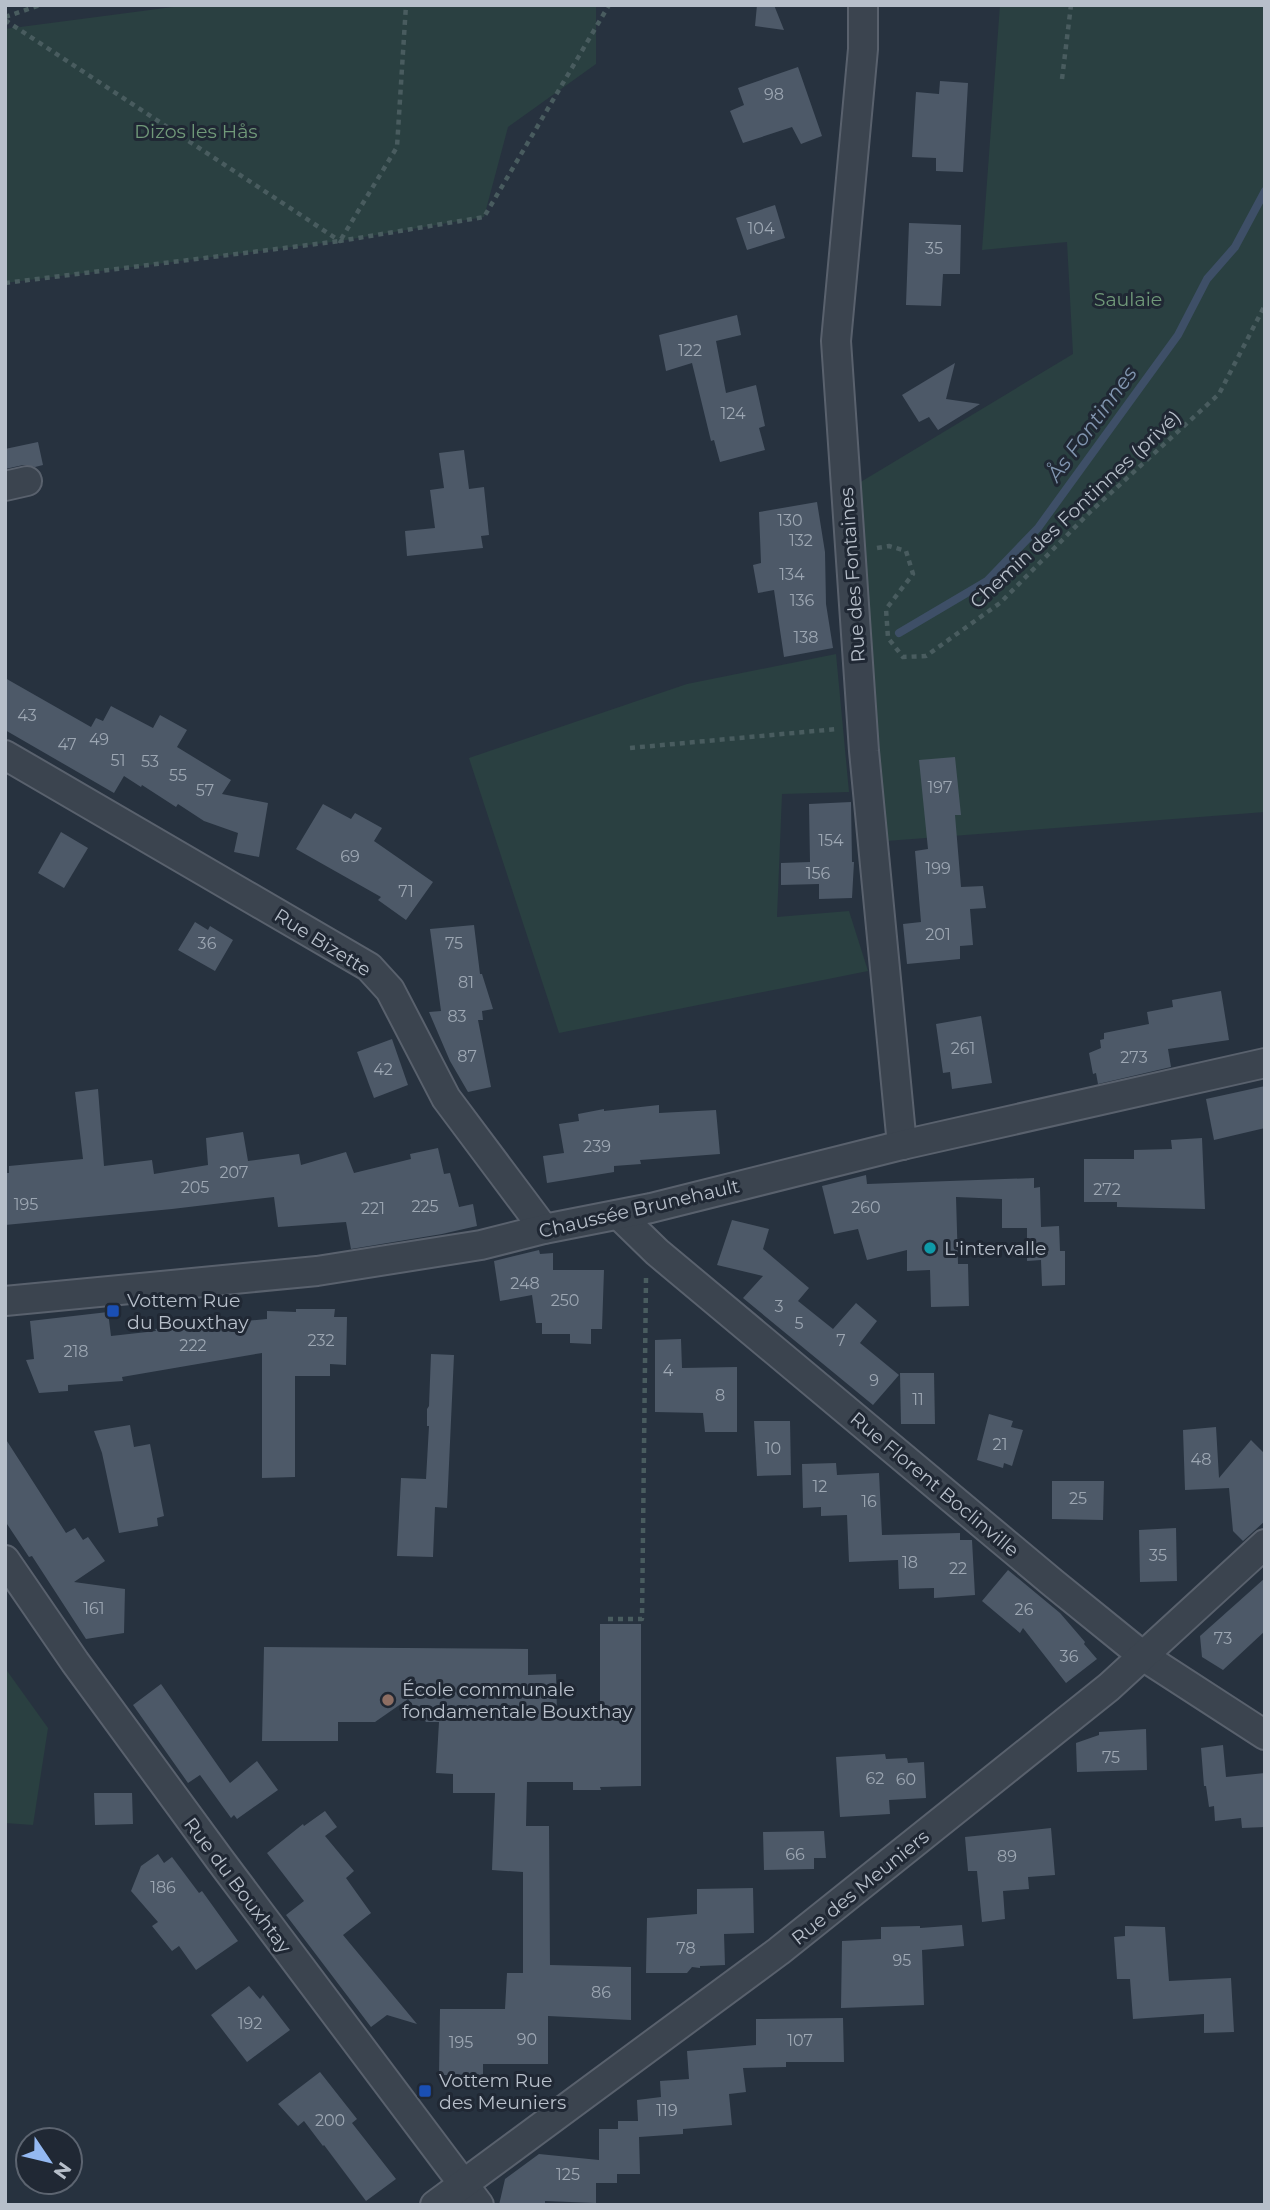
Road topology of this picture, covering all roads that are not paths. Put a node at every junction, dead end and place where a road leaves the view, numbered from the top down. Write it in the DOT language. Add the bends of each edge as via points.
graph roads {
  1 [pos="863,5"];
  2 [pos="5,755"];
  3 [pos="1265,1063"];
  4 [pos="902,1145"];
  5 [pos="619,1215"];
  6 [pos="544,1229"];
  7 [pos="5,1301"];
  8 [pos="1265,1544"];
  9 [pos="5,1560"];
  10 [pos="1143,1656"];
  11 [pos="1265,1735"];
  12 [pos="470,2194"];
  13 [pos="435,2205"];
  1 -- 4 [label="street, Rue des Fontaines" via="863,49 836,341 862,727"];
  2 -- 6 [label="street, Rue Bizette" via="369,967 390,989 446,1098"];
  3 -- 4 [label="street, Chaussée Brunehault"];
  4 -- 5 [label="street, Chaussée Brunehault"];
  5 -- 6 [label="street, Chaussée Brunehault"];
  5 -- 10 [label="street, Rue Florent Boclinville" via="657,1252"];
  6 -- 7 [label="street, Chaussée Brunehault" via="481,1245 317,1271"];
  8 -- 10 [label="street, Rue des Meuniers"];
  9 -- 12 [label="street, Rue du Bouxhtay" via="219,1860"];
  10 -- 11 [label="street, Rue Florent Boclinville"];
  10 -- 12 [label="street, Rue des Meuniers"];
  12 -- 13 [label="street, Rue des Meuniers"];
}
